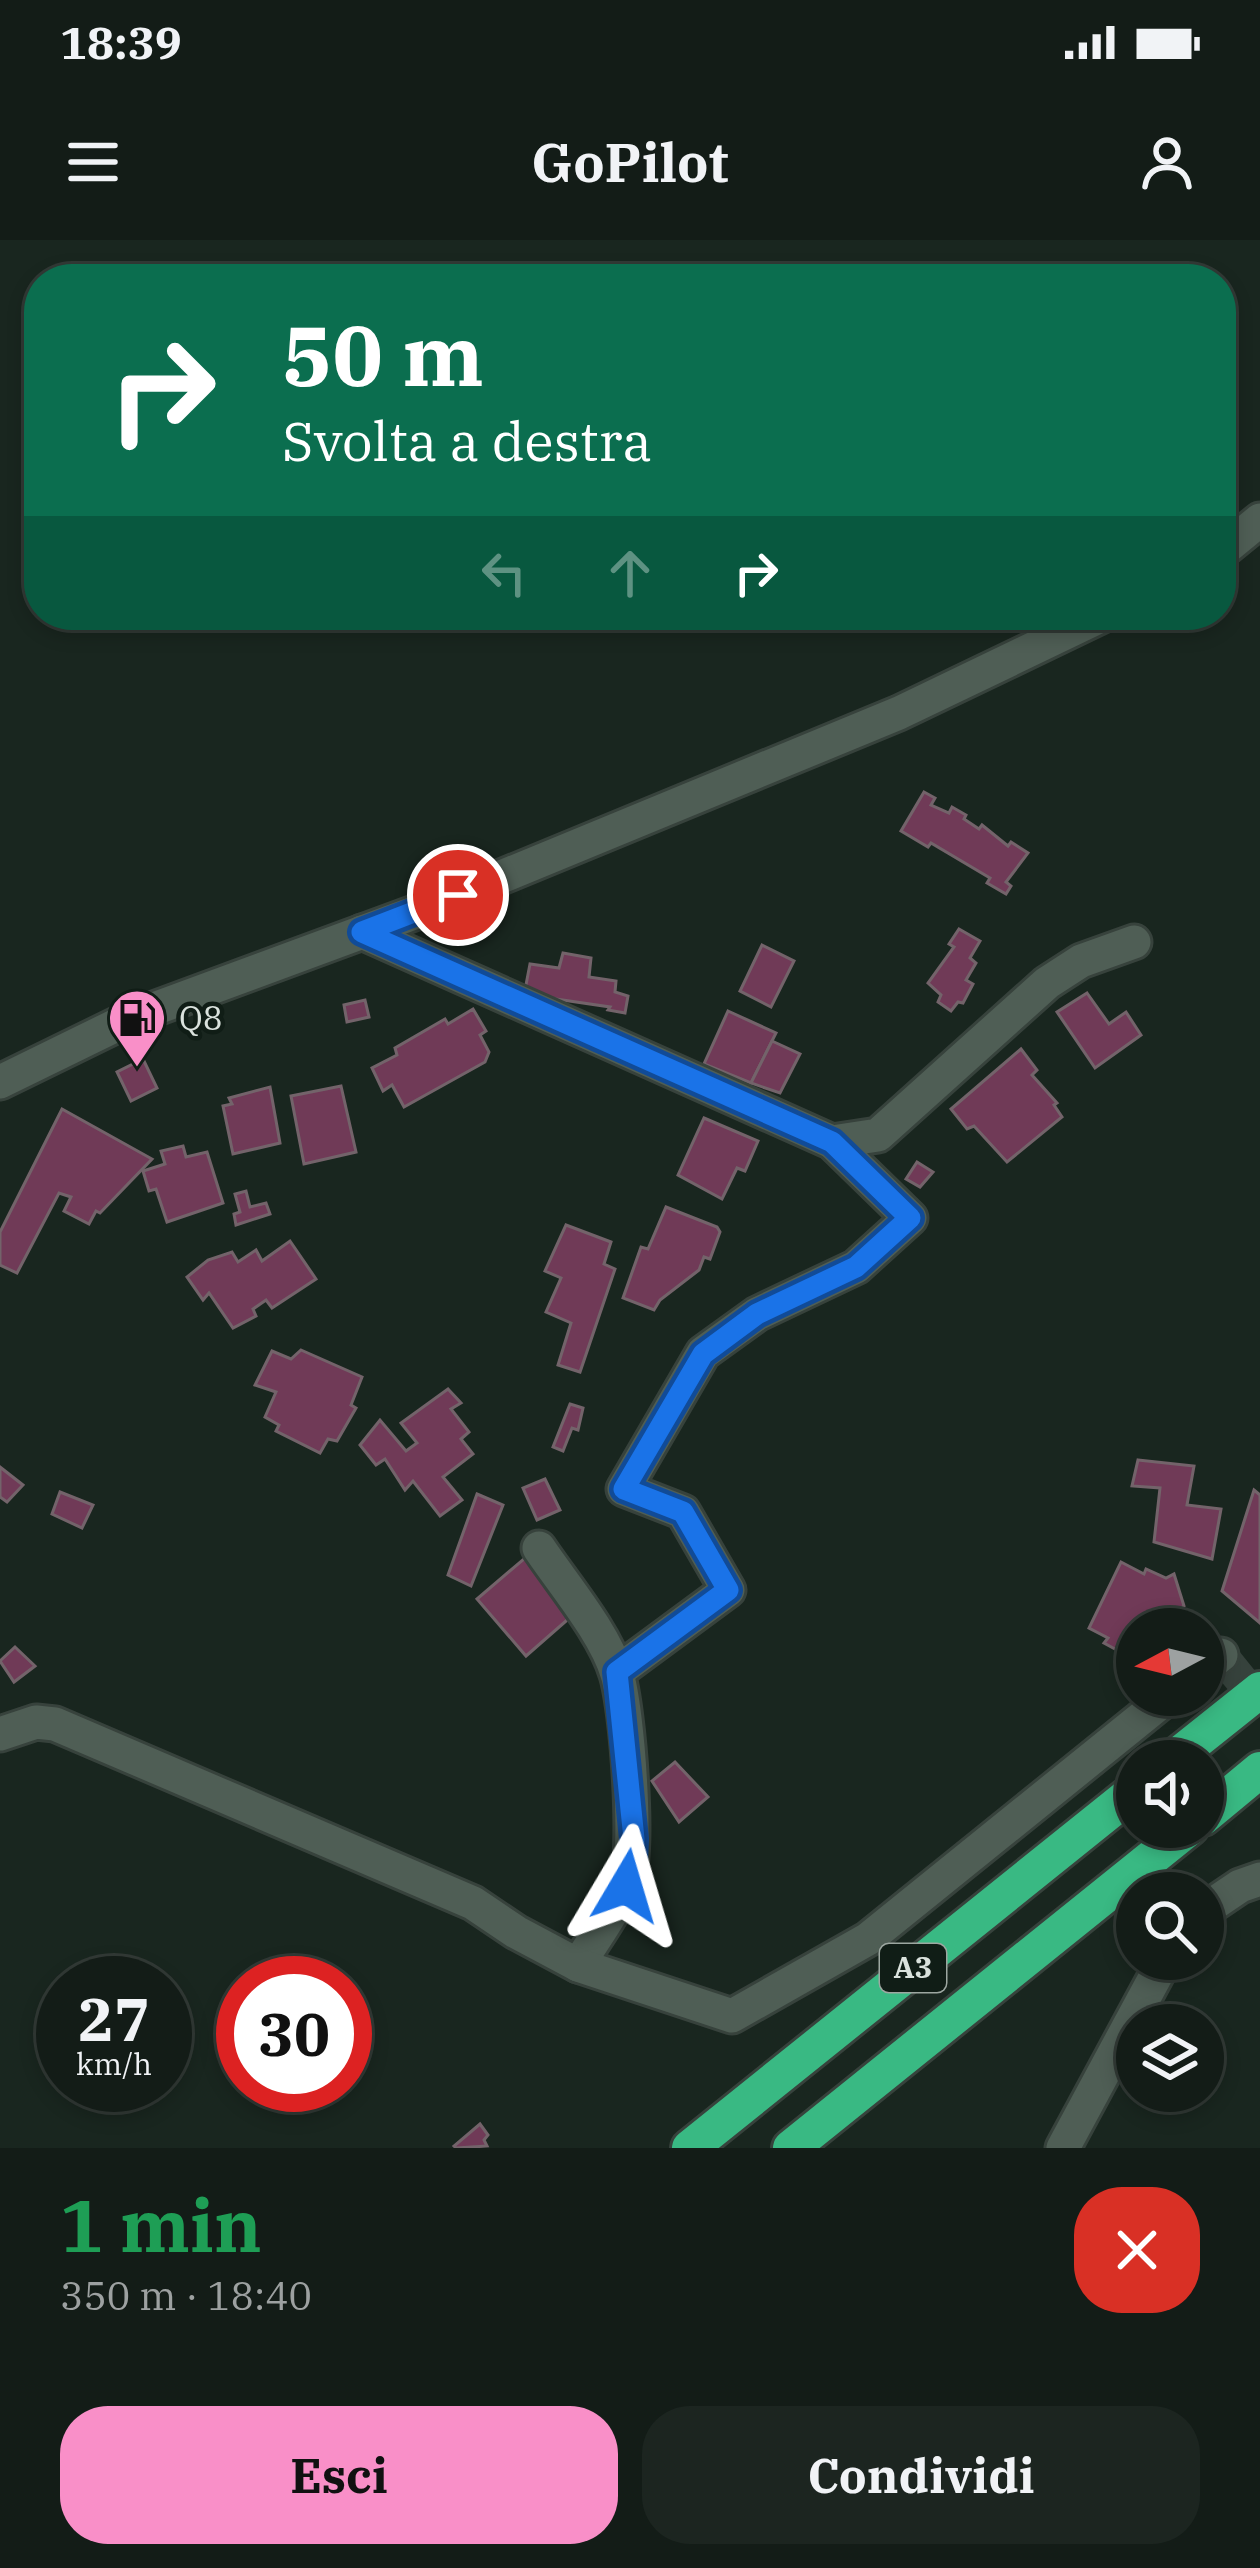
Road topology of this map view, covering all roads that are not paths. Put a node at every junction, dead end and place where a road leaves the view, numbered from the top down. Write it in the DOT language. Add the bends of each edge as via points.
graph roads {
  1 [pos="1260,520"];
  2 [pos="1236,540"];
  3 [pos="1072,630"];
  4 [pos="362,932"];
  5 [pos="1134,942"];
  6 [pos="0,1082"];
  7 [pos="832,1142"];
  8 [pos="538,1548"];
  9 [pos="617,1672"];
  10 [pos="1260,1690"];
  11 [pos="1144,1716"];
  12 [pos="0,1734"];
  13 [pos="1197,1740"];
  14 [pos="1260,1770"];
  15 [pos="1224,1800"];
  16 [pos="1116,1806"];
  17 [pos="1164,1848"];
  18 [pos="1260,1879"];
  19 [pos="1224,1897"];
  20 [pos="578,1965"];
  21 [pos="1154,1980"];
  22 [pos="690,2148"];
  23 [pos="791,2148"];
  24 [pos="1064,2148"];
  1 -- 2 [label="street"];
  3 -- 4 [label="street" via="899,713"];
  4 -- 6 [label="street" via="135,1016"];
  4 -- 7 [label="street"];
  5 -- 7 [label="street" via="1047,983 878,1135"];
  7 -- 9 [label="street" via="910,1218 856,1267 757,1314 703,1354 624,1489 683,1512 728,1590"];
  8 -- 9 [label="street"];
  9 -- 20 [label="street" via="633,1862"];
  10 -- 13 [label="highway"];
  11 -- 20 [label="street" via="868,1940 732,2016"];
  12 -- 20 [label="street" via="55,1724 473,1903"];
  14 -- 15 [label="highway"];
  16 -- 22 [label="highway, A3"];
  17 -- 23 [label="highway, A3"];
  18 -- 19 [label="street"];
  21 -- 24 [label="street"];
}
